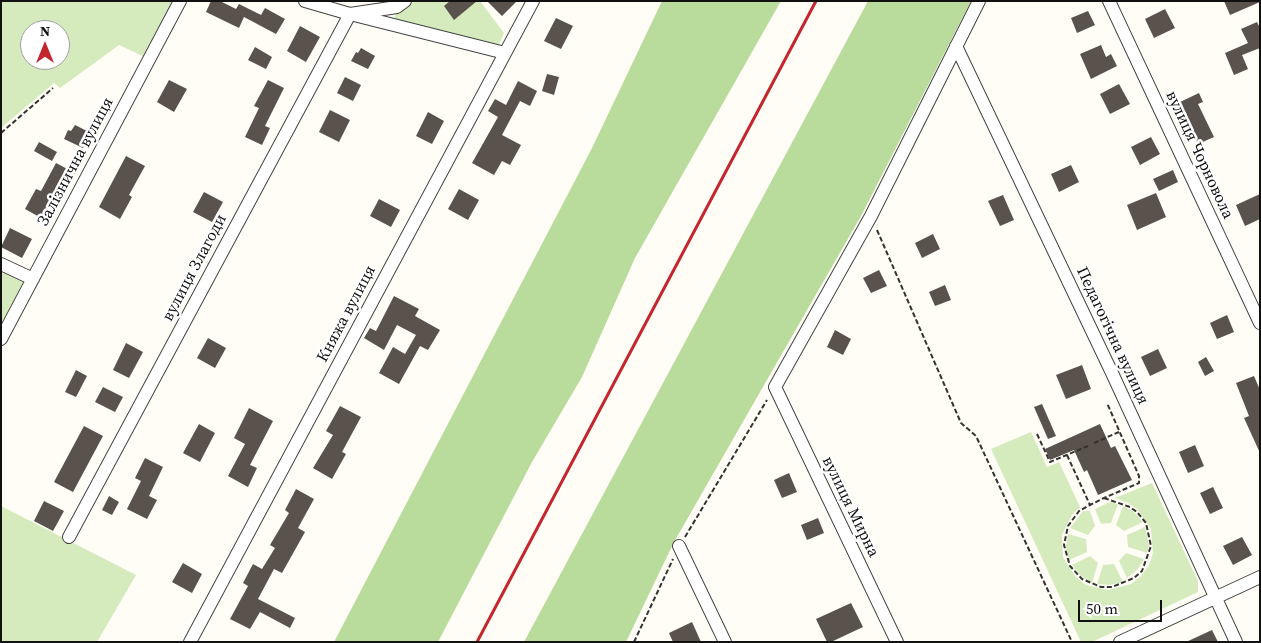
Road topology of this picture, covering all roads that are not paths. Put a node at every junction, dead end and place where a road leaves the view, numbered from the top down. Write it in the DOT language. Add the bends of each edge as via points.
graph roads {
  1 [pos="180,1"];
  2 [pos="305,1"];
  3 [pos="405,1"];
  4 [pos="533,1"];
  5 [pos="979,1"];
  6 [pos="1109,1"];
  7 [pos="350,14"];
  8 [pos="956,46"];
  9 [pos="505,52"];
  10 [pos="1,264"];
  11 [pos="33,279"];
  12 [pos="1260,323"];
  13 [pos="1,339"];
  14 [pos="69,536"];
  15 [pos="679,546"];
  16 [pos="1260,577"];
  17 [pos="1216,598"];
  18 [pos="190,642"];
  19 [pos="726,642"];
  20 [pos="897,642"];
  21 [pos="1120,642"];
  22 [pos="1236,642"];
  1 -- 11 [label="street, Залізнична вулиця"];
  2 -- 7 [label="street"];
  3 -- 7 [label="street" via="397,7"];
  4 -- 9 [label="street, Княжа вулиця"];
  5 -- 8 [label="street"];
  6 -- 12 [label="street, вулиця Чорновола"];
  7 -- 9 [label="street"];
  7 -- 14 [label="street, вулиця Злагоди"];
  8 -- 17 [label="street, Педагогічна вулиця"];
  8 -- 20 [label="street, вулиця Мирна" via="871,216 774,387"];
  9 -- 18 [label="street, Княжа вулиця"];
  10 -- 11 [label="street"];
  11 -- 13 [label="street, Залізнична вулиця"];
  15 -- 19 [label="street"];
  16 -- 17 [label="street"];
  17 -- 21 [label="street"];
  17 -- 22 [label="street, Педагогічна вулиця"];
}
